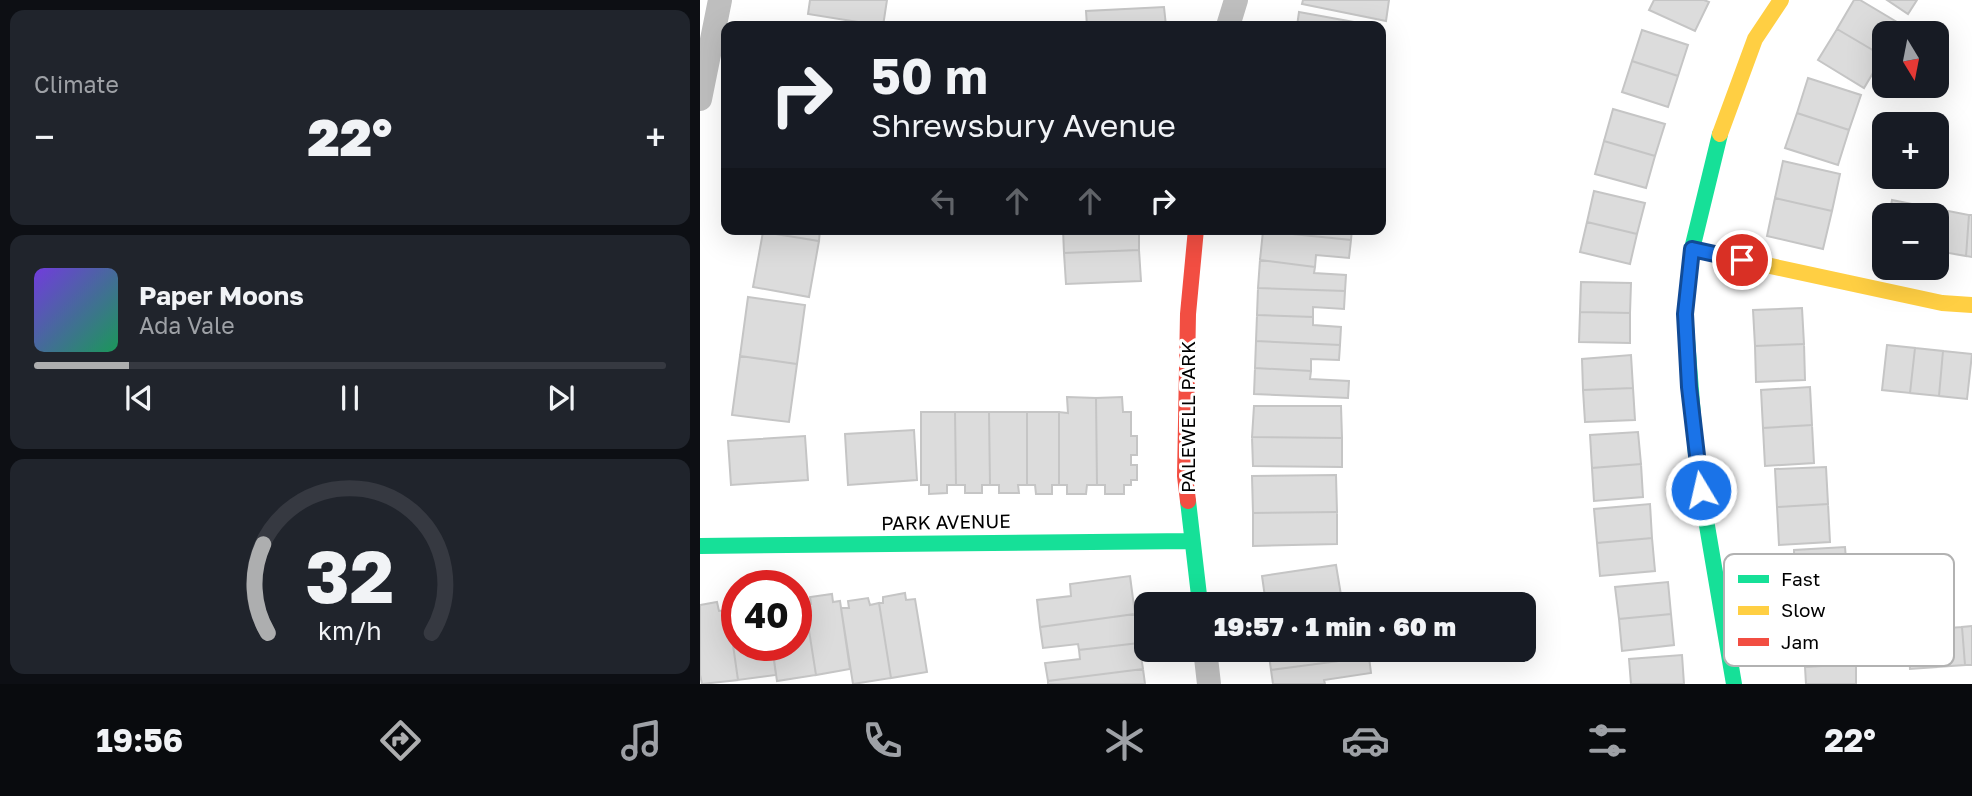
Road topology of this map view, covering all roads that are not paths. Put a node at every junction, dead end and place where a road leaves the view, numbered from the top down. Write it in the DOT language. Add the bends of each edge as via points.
graph roads {
  1 [pos="720,0"];
  2 [pos="1236,0"];
  3 [pos="1781,0"];
  4 [pos="1230,21"];
  5 [pos="700,99"];
  6 [pos="1195,235"];
  7 [pos="1692,249"];
  8 [pos="1972,305"];
  9 [pos="1192,541"];
  10 [pos="700,546"];
  11 [pos="1198,592"];
  12 [pos="1724,625"];
  13 [pos="1206,662"];
  14 [pos="1731,666"];
  15 [pos="1209,684"];
  16 [pos="1734,684"];
  1 -- 5 [label="street"];
  2 -- 4 [label="street"];
  3 -- 7 [label="street" via="1755,39 1722,127"];
  6 -- 9 [label="street, PALEWELL PARK" via="1185,410 1185,476"];
  7 -- 8 [label="street" via="1942,303"];
  7 -- 12 [label="street" via="1685,314 1689,387 1697,467"];
  9 -- 10 [label="street, PARK AVENUE"];
  9 -- 11 [label="street, PALEWELL PARK"];
  13 -- 15 [label="street"];
  14 -- 16 [label="street"];
}
